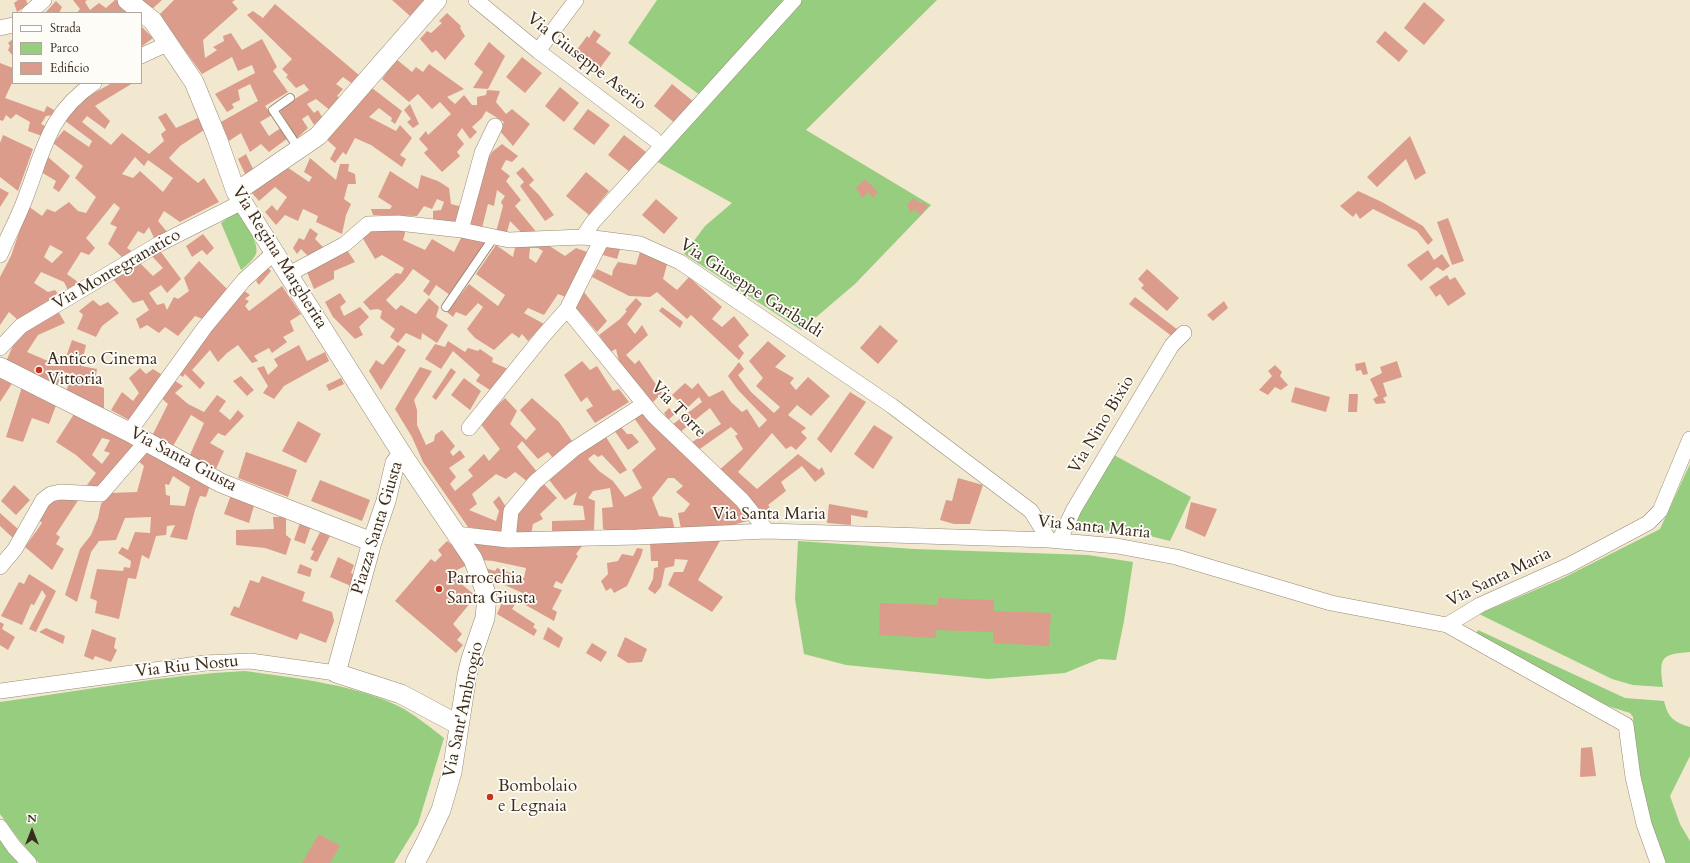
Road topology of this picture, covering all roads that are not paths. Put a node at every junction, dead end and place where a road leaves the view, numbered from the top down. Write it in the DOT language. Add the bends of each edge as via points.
graph roads {
  1 [pos="44,0"];
  2 [pos="128,0"];
  3 [pos="437,0"];
  4 [pos="476,0"];
  5 [pos="576,0"];
  6 [pos="794,0"];
  7 [pos="30,12"];
  8 [pos="12,25"];
  9 [pos="0,28"];
  10 [pos="169,43"];
  11 [pos="538,51"];
  12 [pos="142,56"];
  13 [pos="93,84"];
  14 [pos="290,98"];
  15 [pos="495,126"];
  16 [pos="654,139"];
  17 [pos="299,149"];
  18 [pos="239,197"];
  19 [pos="461,230"];
  20 [pos="494,236"];
  21 [pos="583,237"];
  22 [pos="602,239"];
  23 [pos="275,252"];
  24 [pos="0,255"];
  25 [pos="289,274"];
  26 [pos="446,307"];
  27 [pos="567,310"];
  28 [pos="1184,332"];
  29 [pos="0,348"];
  30 [pos="0,367"];
  31 [pos="644,404"];
  32 [pos="469,428"];
  33 [pos="129,432"];
  34 [pos="1690,438"];
  35 [pos="146,442"];
  36 [pos="402,454"];
  37 [pos="767,531"];
  38 [pos="456,534"];
  39 [pos="508,540"];
  40 [pos="1054,541"];
  41 [pos="372,542"];
  42 [pos="0,567"];
  43 [pos="1447,625"];
  44 [pos="336,674"];
  45 [pos="0,691"];
  46 [pos="459,725"];
  47 [pos="0,827"];
  48 [pos="29,863"];
  49 [pos="415,863"];
  50 [pos="1658,863"];
  1 -- 7 [label="street"];
  2 -- 10 [label="street, Via Regina Margherita" via="153,21"];
  3 -- 17 [label="street, Via Montegranatico" via="318,136"];
  4 -- 11 [label="street, Via Giuseppe Aserio"];
  5 -- 11 [label="street"];
  6 -- 21 [label="street" via="593,222"];
  8 -- 9 [label="street"];
  10 -- 12 [label="street"];
  10 -- 18 [label="street, Via Regina Margherita" via="194,82"];
  11 -- 16 [label="street, Via Giuseppe Aserio"];
  13 -- 24 [label="street" via="79,94 59,116"];
  14 -- 17 [label="lane" via="273,110"];
  15 -- 19 [label="street" via="482,153"];
  17 -- 18 [label="street, Via Montegranatico"];
  18 -- 23 [label="street, Via Regina Margherita"];
  18 -- 29 [label="street, Via Montegranatico" via="21,326"];
  19 -- 20 [label="street, Via Giuseppe Garibaldi"];
  19 -- 25 [label="street, Via Giuseppe Garibaldi" via="398,223 368,224 345,244"];
  20 -- 21 [label="street, Via Giuseppe Garibaldi" via="509,240"];
  20 -- 26 [label="lane"];
  21 -- 22 [label="street, Via Giuseppe Garibaldi"];
  22 -- 27 [label="street"];
  22 -- 40 [label="street, Via Giuseppe Garibaldi" via="640,244 680,262 892,406 1031,511"];
  23 -- 25 [label="street, Via Regina Margherita"];
  23 -- 33 [label="street" via="244,280 204,327"];
  25 -- 36 [label="street, Via Regina Margherita"];
  27 -- 31 [label="street, Via Torre"];
  27 -- 32 [label="street"];
  28 -- 40 [label="street, Via Nino Bixio" via="1172,344"];
  30 -- 33 [label="street, Via Santa Giusta"];
  31 -- 37 [label="street, Via Torre" via="742,500"];
  31 -- 39 [label="street" via="574,449 535,482 511,510"];
  33 -- 35 [label="street, Via Santa Giusta"];
  34 -- 43 [label="street, Via Santa Maria" via="1660,511 1648,523 1569,564 1480,605"];
  35 -- 41 [label="street, Via Santa Giusta" via="221,483"];
  35 -- 42 [label="street" via="101,494 60,492 43,500 15,549"];
  36 -- 38 [label="street, Piazza Santa Giusta"];
  36 -- 41 [label="street, Piazza Santa Giusta" via="395,463"];
  37 -- 39 [label="street, Via Santa Maria"];
  37 -- 40 [label="street, Via Santa Maria"];
  38 -- 39 [label="street, Via Santa Maria"];
  38 -- 46 [label="street, Via Sant'Ambrogio" via="473,559 487,596 485,618 471,659"];
  40 -- 43 [label="street, Via Santa Maria" via="1117,546 1176,557 1331,603"];
  41 -- 44 [label="street, Piazza Santa Giusta"];
  43 -- 50 [label="street" via="1626,725 1633,777 1644,824"];
  44 -- 45 [label="street, Via Riu Nostu" via="250,661 205,663"];
  44 -- 46 [label="street, Via Riu Nostu" via="401,694"];
  46 -- 49 [label="street, Via Sant'Ambrogio" via="452,772 441,810"];
  47 -- 48 [label="street"];
}
